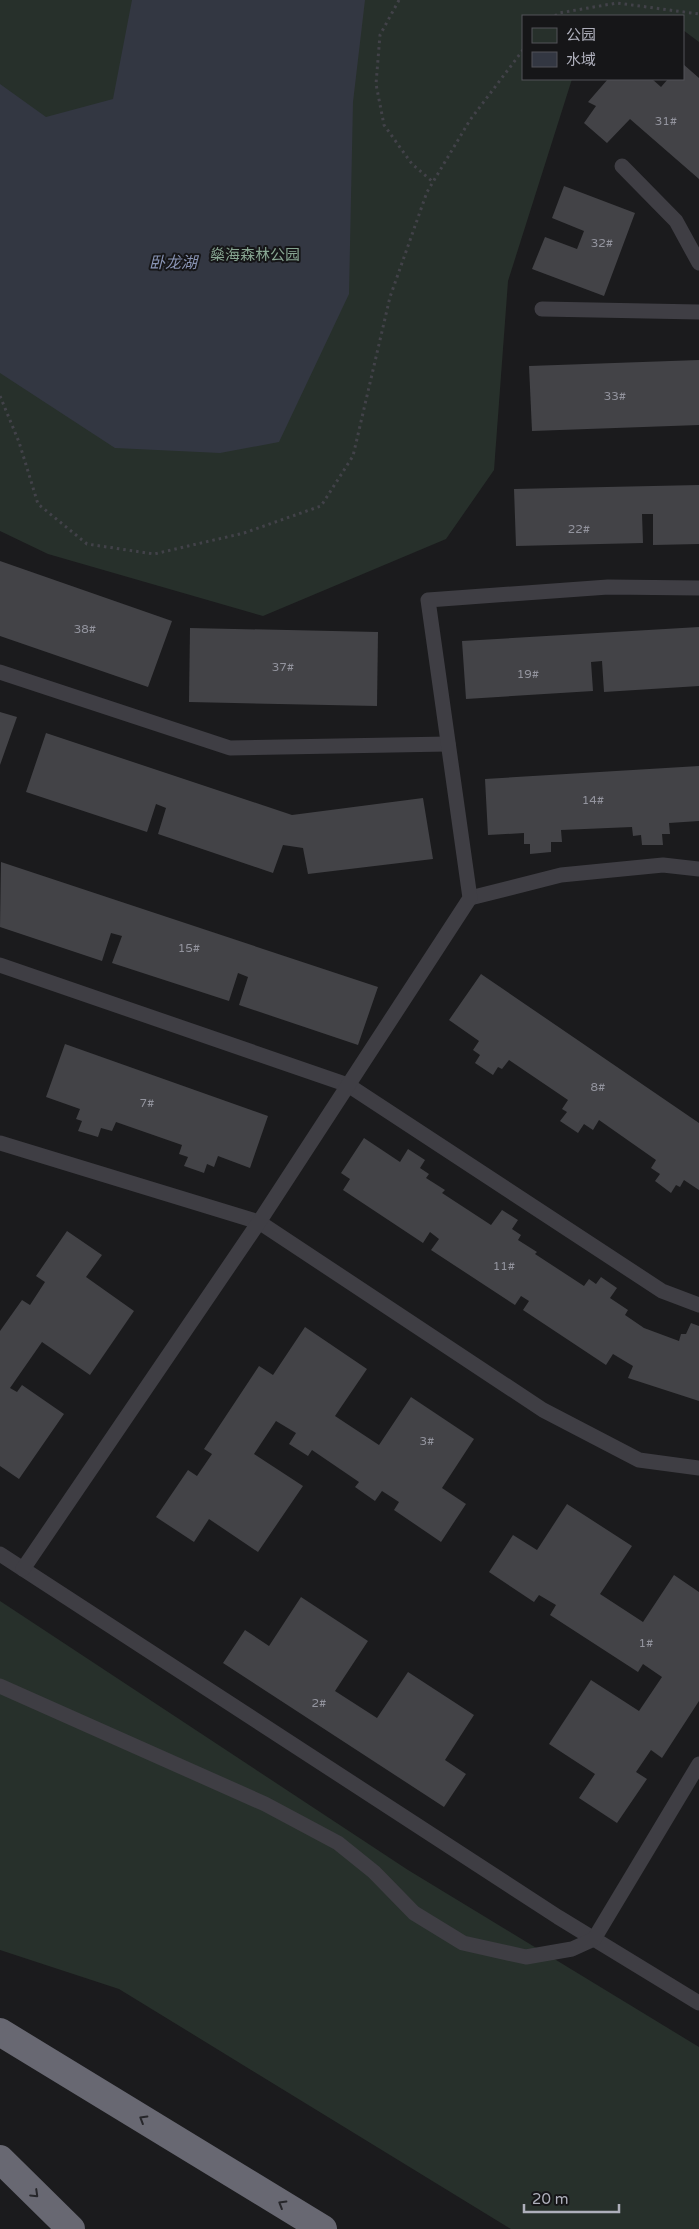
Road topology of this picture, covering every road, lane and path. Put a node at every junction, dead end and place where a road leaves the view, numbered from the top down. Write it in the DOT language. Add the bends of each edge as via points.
graph roads {
  1 [pos="399,0"];
  2 [pos="616,1"];
  3 [pos="699,14"];
  4 [pos="557,15"];
  5 [pos="522,51"];
  6 [pos="622,166"];
  7 [pos="433,182"];
  8 [pos="699,263"];
  9 [pos="542,309"];
  10 [pos="699,312"];
  11 [pos="0,396"];
  12 [pos="699,588"];
  13 [pos="0,672"];
  14 [pos="448,744"];
  15 [pos="699,869"];
  16 [pos="470,898"];
  17 [pos="0,965"];
  18 [pos="348,1085"];
  19 [pos="0,1142"];
  20 [pos="259,1222"];
  21 [pos="699,1305"];
  22 [pos="699,1468"];
  23 [pos="0,1554"];
  24 [pos="23,1569"];
  25 [pos="0,1686"];
  26 [pos="699,1764"];
  27 [pos="594,1939"];
  28 [pos="699,2003"];
  29 [pos="0,2032"];
  30 [pos="0,2160"];
  31 [pos="71,2229"];
  32 [pos="323,2229"];
  1 -- 7 [label="path" via="380,35 376,84 384,125 412,164"];
  2 -- 3 [label="path"];
  2 -- 4 [label="path"];
  5 -- 7 [label="path" via="470,120"];
  6 -- 8 [label="lane" via="676,221"];
  7 -- 11 [label="path" via="390,297 353,456 320,506 244,533 154,554 87,544 38,504 19,442"];
  9 -- 10 [label="lane"];
  12 -- 14 [label="lane" via="608,587 428,600"];
  13 -- 14 [label="lane" via="230,748"];
  14 -- 16 [label="lane"];
  15 -- 16 [label="lane" via="664,865 561,875"];
  16 -- 18 [label="lane"];
  17 -- 18 [label="lane"];
  18 -- 20 [label="lane"];
  18 -- 21 [label="lane" via="662,1291"];
  19 -- 20 [label="lane"];
  20 -- 22 [label="lane" via="543,1410 638,1460"];
  20 -- 24 [label="lane"];
  23 -- 24 [label="lane"];
  24 -- 27 [label="lane"];
  25 -- 27 [label="lane" via="265,1804 338,1842 374,1872 414,1913 463,1943 526,1957 572,1948"];
  26 -- 27 [label="lane"];
  27 -- 28 [label="lane"];
  32 -- 29 [label="highway, one-way"];
  30 -- 31 [label="highway, one-way"];
}
